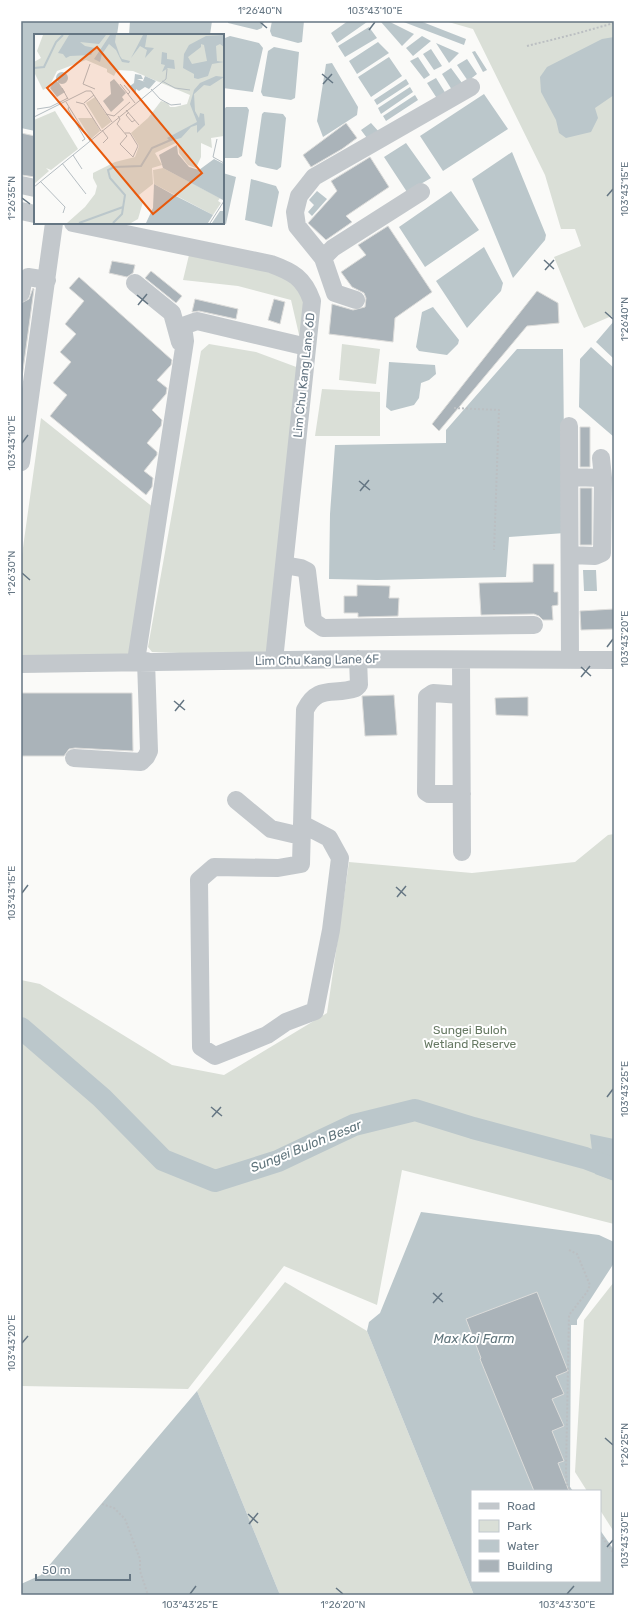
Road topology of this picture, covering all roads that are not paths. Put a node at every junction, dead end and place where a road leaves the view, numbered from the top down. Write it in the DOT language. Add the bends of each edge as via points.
graph roads {
  1 [pos="472,87"];
  2 [pos="21,186"];
  3 [pos="34,188"];
  4 [pos="420,192"];
  5 [pos="21,211"];
  6 [pos="34,214"];
  7 [pos="54,224"];
  8 [pos="84,224"];
  9 [pos="323,258"];
  10 [pos="46,280"];
  11 [pos="135,283"];
  12 [pos="331,286"];
  13 [pos="21,293"];
  14 [pos="356,300"];
  15 [pos="312,301"];
  16 [pos="307,347"];
  17 [pos="182,350"];
  18 [pos="569,426"];
  19 [pos="601,458"];
  20 [pos="21,462"];
  21 [pos="569,477"];
  22 [pos="603,478"];
  23 [pos="570,555"];
  24 [pos="284,565"];
  25 [pos="534,625"];
  26 [pos="358,659"];
  27 [pos="274,660"];
  28 [pos="461,660"];
  29 [pos="570,660"];
  30 [pos="614,660"];
  31 [pos="141,661"];
  32 [pos="21,664"];
  33 [pos="461,695"];
  34 [pos="74,758"];
  35 [pos="462,794"];
  36 [pos="236,800"];
  37 [pos="302,830"];
  38 [pos="462,852"];
  1 -- 9 [label="street" via="314,177 299,196 295,212 297,226"];
  2 -- 3 [label="street"];
  4 -- 9 [label="street" via="333,248"];
  5 -- 6 [label="street"];
  7 -- 10 [label="street"];
  8 -- 15 [label="street, Lim Chu Kang Lane 6D" via="271,264 288,270 302,281"];
  9 -- 12 [label="street"];
  10 -- 13 [label="street" via="28,277 23,282"];
  10 -- 20 [label="street"];
  11 -- 17 [label="street" via="172,313"];
  12 -- 14 [label="street" via="335,293"];
  12 -- 15 [label="street"];
  15 -- 16 [label="street, Lim Chu Kang Lane 6D"];
  16 -- 17 [label="street" via="197,321 184,326 185,341"];
  16 -- 24 [label="street, Lim Chu Kang Lane 6D"];
  17 -- 31 [label="street"];
  18 -- 21 [label="street"];
  19 -- 22 [label="street"];
  21 -- 22 [label="street"];
  21 -- 23 [label="street"];
  22 -- 23 [label="street" via="602,553 595,556"];
  23 -- 29 [label="street"];
  24 -- 25 [label="street" via="307,571 313,621 323,628"];
  24 -- 27 [label="street, Lim Chu Kang Lane 6D"];
  26 -- 27 [label="street, Lim Chu Kang Lane 6F"];
  26 -- 28 [label="street, Lim Chu Kang Lane 6F"];
  26 -- 37 [label="street" via="359,685 356,688 321,693 314,696 304,710"];
  27 -- 31 [label="street, Lim Chu Kang Lane 6F"];
  28 -- 29 [label="street, Lim Chu Kang Lane 6F"];
  28 -- 33 [label="street"];
  29 -- 30 [label="street, Lim Chu Kang Lane 6F"];
  31 -- 32 [label="street, Lim Chu Kang Lane 6F"];
  31 -- 34 [label="street" via="149,751 146,757 141,762"];
  33 -- 35 [label="street"];
  33 -- 35 [label="street" via="433,693 427,697 426,792"];
  35 -- 38 [label="street"];
  36 -- 37 [label="street" via="271,829"];
  37 -- 37 [label="street" via="329,838 340,858 331,930 315,1010 286,1022 267,1035 215,1056 201,1047 199,880 214,867 278,868 300,864"];
}
